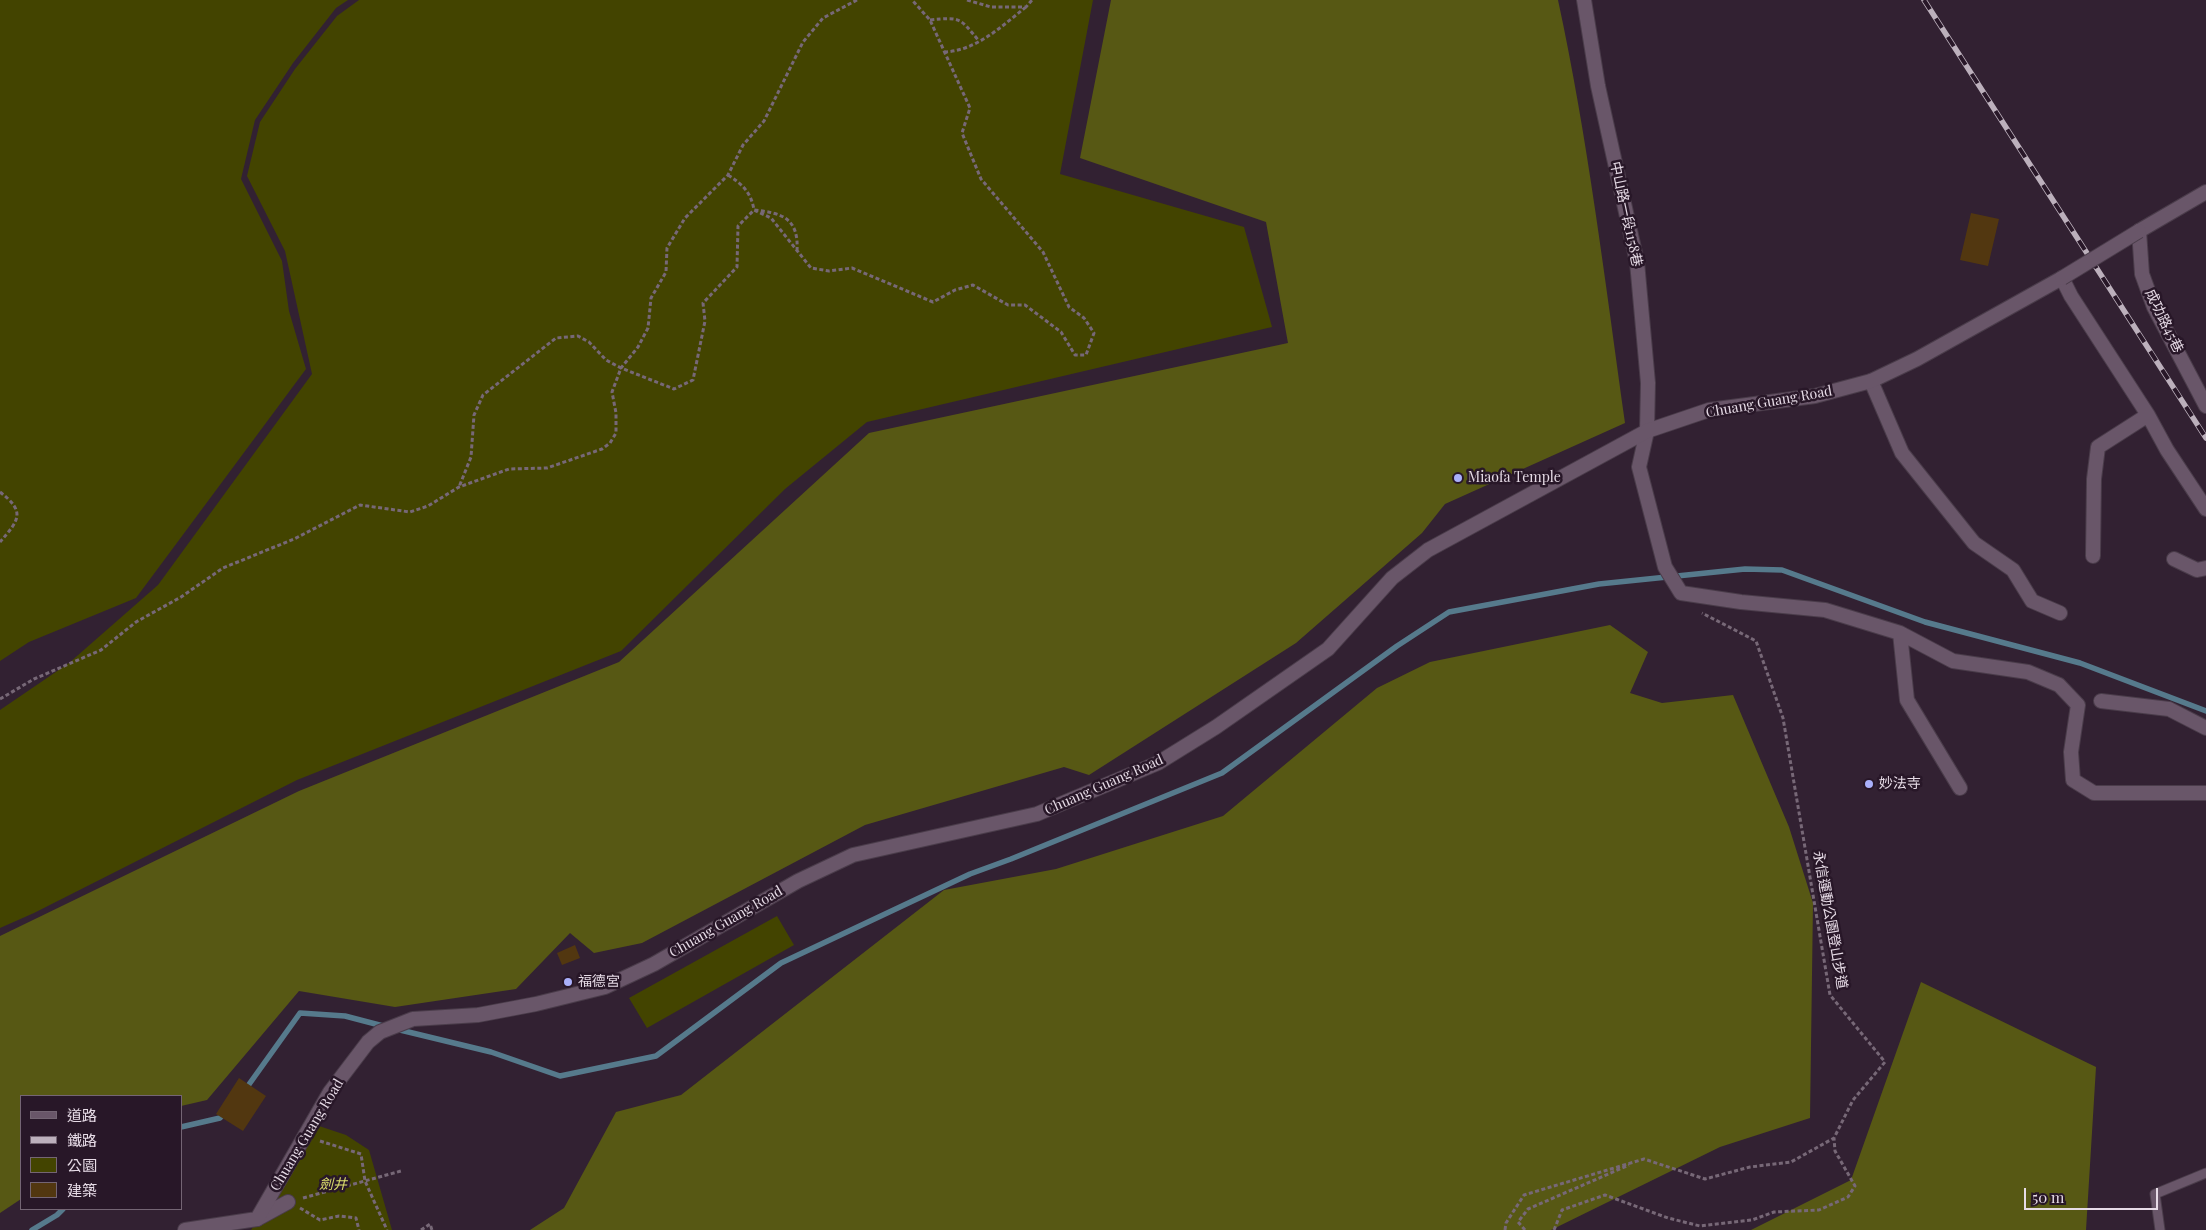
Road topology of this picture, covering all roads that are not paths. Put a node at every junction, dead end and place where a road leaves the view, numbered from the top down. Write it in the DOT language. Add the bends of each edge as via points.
graph roads {
  1 [pos="1584,0"];
  2 [pos="2206,192"];
  3 [pos="2139,231"];
  4 [pos="2062,278"];
  5 [pos="1872,381"];
  6 [pos="2206,406"];
  7 [pos="2148,415"];
  8 [pos="1647,431"];
  9 [pos="2206,509"];
  10 [pos="2093,556"];
  11 [pos="2174,559"];
  12 [pos="2206,568"];
  13 [pos="2060,613"];
  14 [pos="1900,633"];
  15 [pos="2101,701"];
  16 [pos="2206,728"];
  17 [pos="1960,788"];
  18 [pos="2206,793"];
  19 [pos="2206,1173"];
  20 [pos="294,1202"];
  21 [pos="257,1219"];
  22 [pos="185,1230"];
  23 [pos="2160,1230"];
  1 -- 8 [label="street, 中山路一段1158巷" via="1598,86 1638,262 1648,384"];
  2 -- 3 [label="street"];
  3 -- 4 [label="street, Chuang Guang Road, bridge"];
  3 -- 6 [label="street, 成功路45巷" via="2142,274 2154,307"];
  4 -- 5 [label="street, Chuang Guang Road"];
  4 -- 7 [label="street"];
  5 -- 8 [label="street, Chuang Guang Road" via="1815,396 1709,410"];
  5 -- 13 [label="street" via="1902,454 1974,543 2013,570 2032,601"];
  7 -- 9 [label="street"];
  7 -- 10 [label="street" via="2098,447 2094,479"];
  8 -- 14 [label="street, 中山路一段1158巷" via="1639,467 1666,569 1678,589 1741,602 1825,610"];
  8 -- 21 [label="street, Chuang Guang Road" via="1428,550 1392,578 1328,649 1158,763 1037,814 852,856 798,881 654,964 605,987 478,1015 413,1019 380,1032 368,1042 330,1092"];
  11 -- 12 [label="street" via="2197,570"];
  14 -- 17 [label="street" via="1907,700"];
  14 -- 18 [label="street" via="1953,661 2028,672 2059,685 2078,705 2071,752 2073,780 2094,793"];
  15 -- 16 [label="street" via="2168,709"];
  19 -- 23 [label="lane" via="2155,1194"];
  20 -- 21 [label="street"];
  21 -- 22 [label="street"];
}
